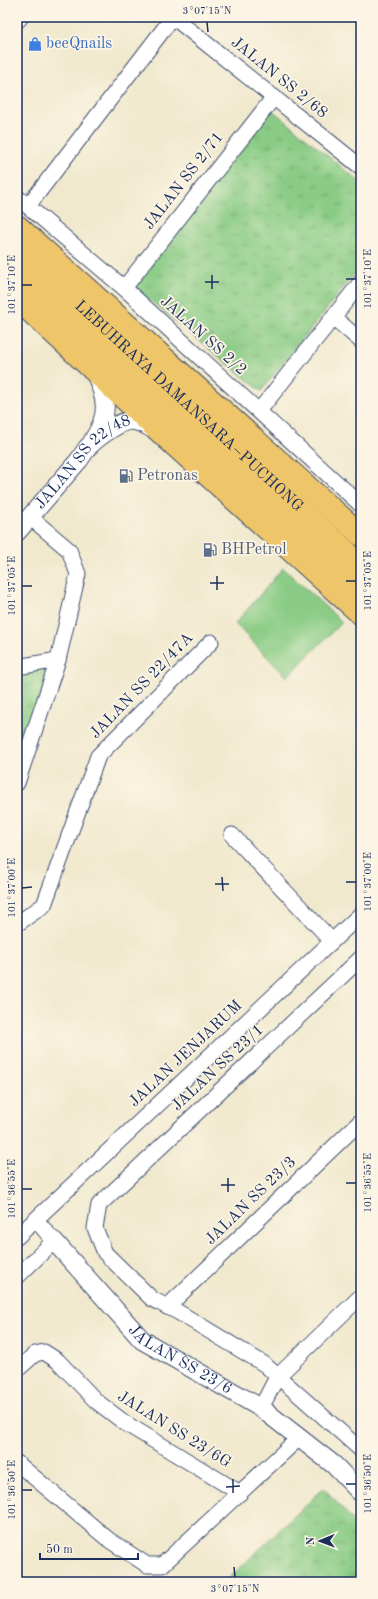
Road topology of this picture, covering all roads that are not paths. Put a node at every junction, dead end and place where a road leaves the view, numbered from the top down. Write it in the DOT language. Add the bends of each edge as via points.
graph roads {
  1 [pos="19,17"];
  2 [pos="173,17"];
  3 [pos="17,20"];
  4 [pos="274,97"];
  5 [pos="361,167"];
  6 [pos="22,202"];
  7 [pos="17,226"];
  8 [pos="17,248"];
  9 [pos="17,274"];
  10 [pos="361,282"];
  11 [pos="124,288"];
  12 [pos="17,299"];
  13 [pos="334,317"];
  14 [pos="361,341"];
  15 [pos="94,369"];
  16 [pos="259,411"];
  17 [pos="161,433"];
  18 [pos="88,448"];
  19 [pos="361,505"];
  20 [pos="30,517"];
  21 [pos="17,532"];
  22 [pos="361,535"];
  23 [pos="361,565"];
  24 [pos="361,587"];
  25 [pos="361,614"];
  26 [pos="211,642"];
  27 [pos="58,660"];
  28 [pos="17,667"];
  29 [pos="17,783"];
  30 [pos="232,835"];
  31 [pos="361,914"];
  32 [pos="17,924"];
  33 [pos="332,941"];
  34 [pos="361,958"];
  35 [pos="361,1121"];
  36 [pos="36,1220"];
  37 [pos="17,1238"];
  38 [pos="54,1241"];
  39 [pos="17,1277"];
  40 [pos="361,1296"];
  41 [pos="167,1307"];
  42 [pos="17,1370"];
  43 [pos="277,1377"];
  44 [pos="261,1408"];
  45 [pos="300,1437"];
  46 [pos="361,1450"];
  47 [pos="17,1463"];
  48 [pos="240,1493"];
  49 [pos="361,1493"];
  1 -- 3 [label="street"];
  2 -- 4 [label="street, JALAN SS 2/68"];
  2 -- 6 [label="street"];
  4 -- 5 [label="street, JALAN SS 2/68"];
  4 -- 11 [label="street, JALAN SS 2/71"];
  6 -- 11 [label="street, JALAN SS 2/2"];
  7 -- 22 [label="highway"];
  8 -- 23 [label="highway, LEBUHRAYA DAMANSARA–PUCHONG"];
  9 -- 24 [label="highway, LEBUHRAYA DAMANSARA–PUCHONG"];
  10 -- 13 [label="street"];
  11 -- 16 [label="street, JALAN SS 2/2"];
  12 -- 15 [label="highway"];
  13 -- 14 [label="street"];
  13 -- 16 [label="street"];
  15 -- 17 [label="highway"];
  15 -- 18 [label="street" via="104,396 105,412 102,424"];
  16 -- 19 [label="street, JALAN SS 2/2"];
  17 -- 18 [label="street, JALAN SS 22/48" via="140,422 125,421"];
  17 -- 25 [label="highway"];
  18 -- 20 [label="street, JALAN SS 22/48"];
  20 -- 21 [label="street, JALAN SS 22/48"];
  20 -- 27 [label="street" via="69,550 78,574"];
  26 -- 32 [label="street, JALAN SS 22/47A" via="98,756 44,904"];
  27 -- 28 [label="street"];
  27 -- 29 [label="street"];
  30 -- 33 [label="street"];
  31 -- 33 [label="street, JALAN JENJARUM"];
  33 -- 36 [label="street, JALAN JENJARUM"];
  34 -- 41 [label="street, JALAN SS 23/1" via="99,1205 95,1228 105,1253 152,1299"];
  35 -- 41 [label="street, JALAN SS 23/3"];
  36 -- 37 [label="street, JALAN JENJARUM"];
  36 -- 38 [label="street"];
  38 -- 39 [label="street"];
  38 -- 44 [label="street, JALAN SS 23/6" via="142,1340"];
  40 -- 43 [label="street"];
  41 -- 43 [label="street" via="264,1364"];
  42 -- 48 [label="street, JALAN SS 23/6G" via="36,1354 44,1352 58,1361 96,1401 125,1423"];
  43 -- 44 [label="street"];
  43 -- 46 [label="street"];
  44 -- 45 [label="street, JALAN SS 23/6"];
  45 -- 48 [label="street"];
  45 -- 49 [label="street, JALAN SS 23/6" via="334,1465"];
  47 -- 48 [label="street" via="109,1540 147,1565 162,1565"];
}
